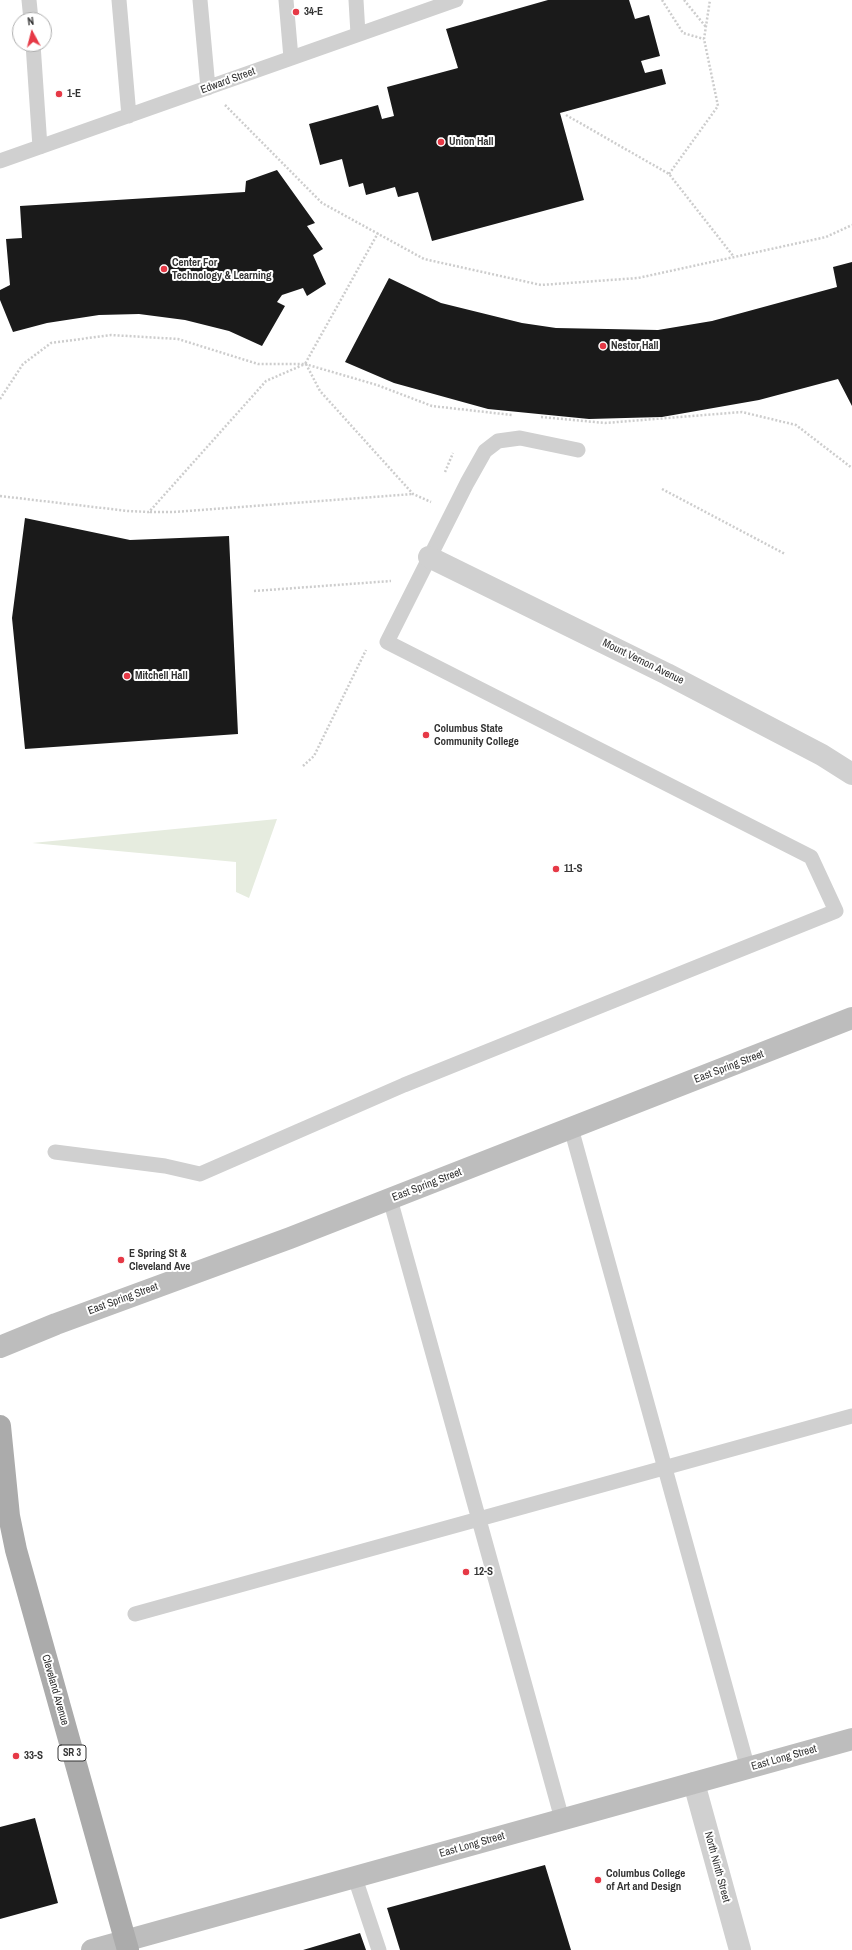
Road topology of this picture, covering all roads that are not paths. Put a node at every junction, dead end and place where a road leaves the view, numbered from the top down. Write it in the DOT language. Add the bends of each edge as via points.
graph roads {
  1 [pos="29,0"];
  2 [pos="120,0"];
  3 [pos="200,0"];
  4 [pos="286,0"];
  5 [pos="356,0"];
  6 [pos="456,0"];
  7 [pos="30,12"];
  8 [pos="358,34"];
  9 [pos="34,52"];
  10 [pos="291,58"];
  11 [pos="208,88"];
  12 [pos="129,116"];
  13 [pos="40,147"];
  14 [pos="0,161"];
  15 [pos="578,450"];
  16 [pos="429,557"];
  17 [pos="852,774"];
  18 [pos="852,1018"];
  19 [pos="571,1128"];
  20 [pos="55,1152"];
  21 [pos="390,1199"];
  22 [pos="0,1347"];
  23 [pos="852,1416"];
  24 [pos="0,1426"];
  25 [pos="665,1468"];
  26 [pos="479,1519"];
  27 [pos="135,1614"];
  28 [pos="852,1739"];
  29 [pos="748,1769"];
  30 [pos="694,1784"];
  31 [pos="562,1819"];
  32 [pos="355,1878"];
  33 [pos="127,1945"];
  34 [pos="92,1950"];
  35 [pos="379,1950"];
  36 [pos="740,1950"];
  1 -- 7 [label="lane"];
  2 -- 12 [label="lane"];
  3 -- 11 [label="lane"];
  4 -- 10 [label="lane"];
  5 -- 8 [label="lane"];
  6 -- 8 [label="lane, Edward Street"];
  8 -- 10 [label="lane, Edward Street"];
  9 -- 13 [label="lane"];
  10 -- 11 [label="lane, Edward Street"];
  11 -- 12 [label="lane, Edward Street"];
  12 -- 13 [label="lane, Edward Street"];
  13 -- 14 [label="lane, Edward Street"];
  15 -- 16 [label="lane" via="520,438 498,440 485,451"];
  16 -- 17 [label="street, Mount Vernon Avenue" via="667,674 822,755"];
  16 -- 20 [label="lane" via="387,642 811,857 836,911 404,1084 200,1174 165,1166"];
  18 -- 19 [label="main road, East Spring Street"];
  19 -- 21 [label="main road, East Spring Street"];
  19 -- 25 [label="lane"];
  21 -- 22 [label="main road, East Spring Street"];
  21 -- 26 [label="lane"];
  23 -- 25 [label="lane"];
  24 -- 33 [label="main road, Cleveland Avenue / SR 3" via="9,1516 16,1550"];
  25 -- 26 [label="lane"];
  25 -- 29 [label="lane"];
  26 -- 27 [label="lane"];
  26 -- 31 [label="lane"];
  28 -- 29 [label="main road, East Long Street"];
  29 -- 30 [label="main road, East Long Street"];
  30 -- 31 [label="main road, East Long Street"];
  30 -- 36 [label="street, North Ninth Street"];
  31 -- 32 [label="main road, East Long Street"];
  32 -- 33 [label="main road, East Long Street"];
  32 -- 35 [label="lane"];
  33 -- 34 [label="main road, East Long Street"];
}
